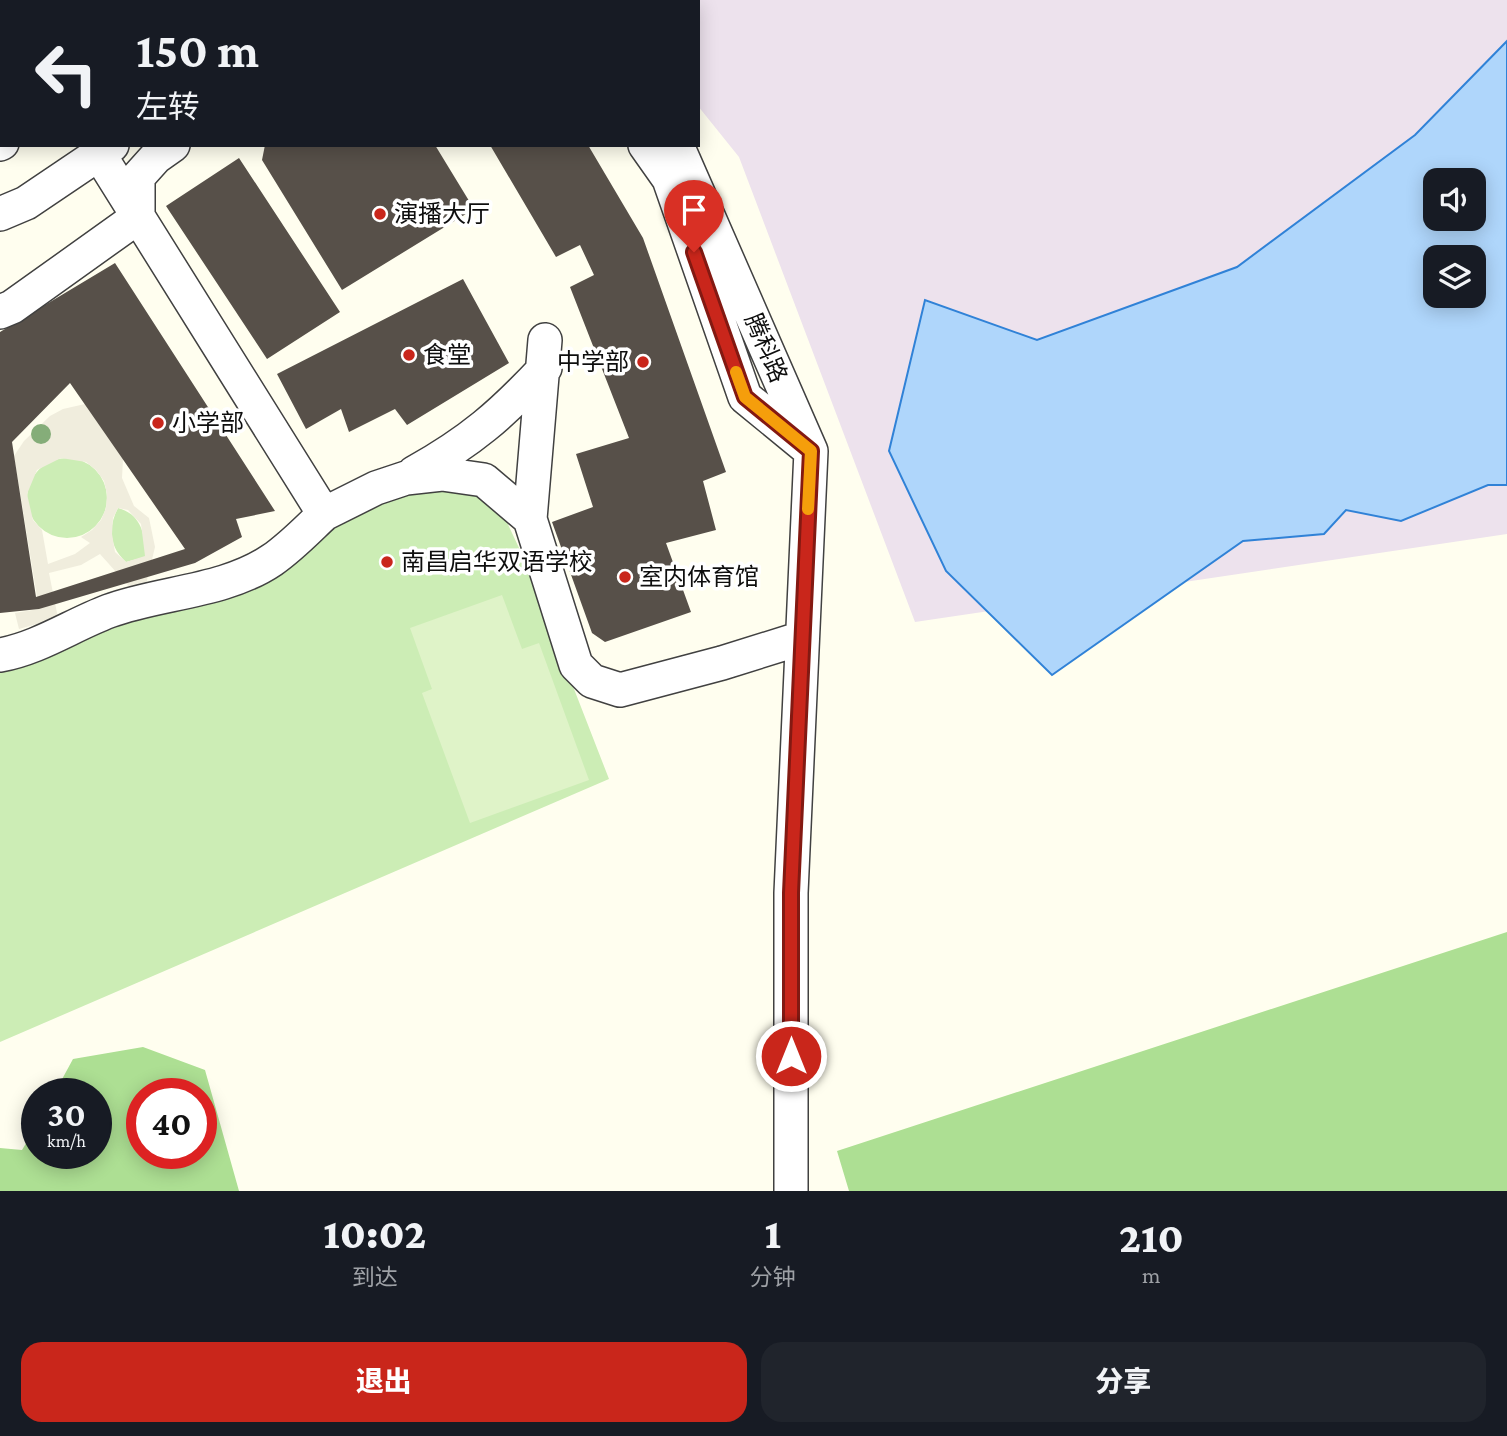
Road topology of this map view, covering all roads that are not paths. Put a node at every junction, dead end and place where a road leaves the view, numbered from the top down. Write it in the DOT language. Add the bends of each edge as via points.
graph roads {
  1 [pos="170,147"];
  2 [pos="646,147"];
  3 [pos="678,147"];
  4 [pos="105,150"];
  5 [pos="0,214"];
  6 [pos="138,217"];
  7 [pos="0,312"];
  8 [pos="811,451"];
  9 [pos="406,478"];
  10 [pos="324,513"];
  11 [pos="530,519"];
  12 [pos="802,638"];
  13 [pos="0,655"];
  14 [pos="791,1191"];
  1 -- 6 [label="street" via="138,177"];
  2 -- 8 [label="street" via="669,179 745,397"];
  3 -- 8 [label="street, 腾科路"];
  4 -- 5 [label="street" via="26,203"];
  4 -- 6 [label="street"];
  6 -- 7 [label="street"];
  6 -- 10 [label="street"];
  8 -- 12 [label="street, 腾科路"];
  9 -- 10 [label="street"];
  9 -- 11 [label="street" via="442,474 484,480"];
  9 -- 11 [label="street" via="458,449 493,421 545,354"];
  10 -- 13 [label="street" via="270,561 241,574 109,611 24,650"];
  11 -- 12 [label="street" via="576,665 592,681 620,690"];
  12 -- 14 [label="street, 腾科路" via="791,893"];
}
